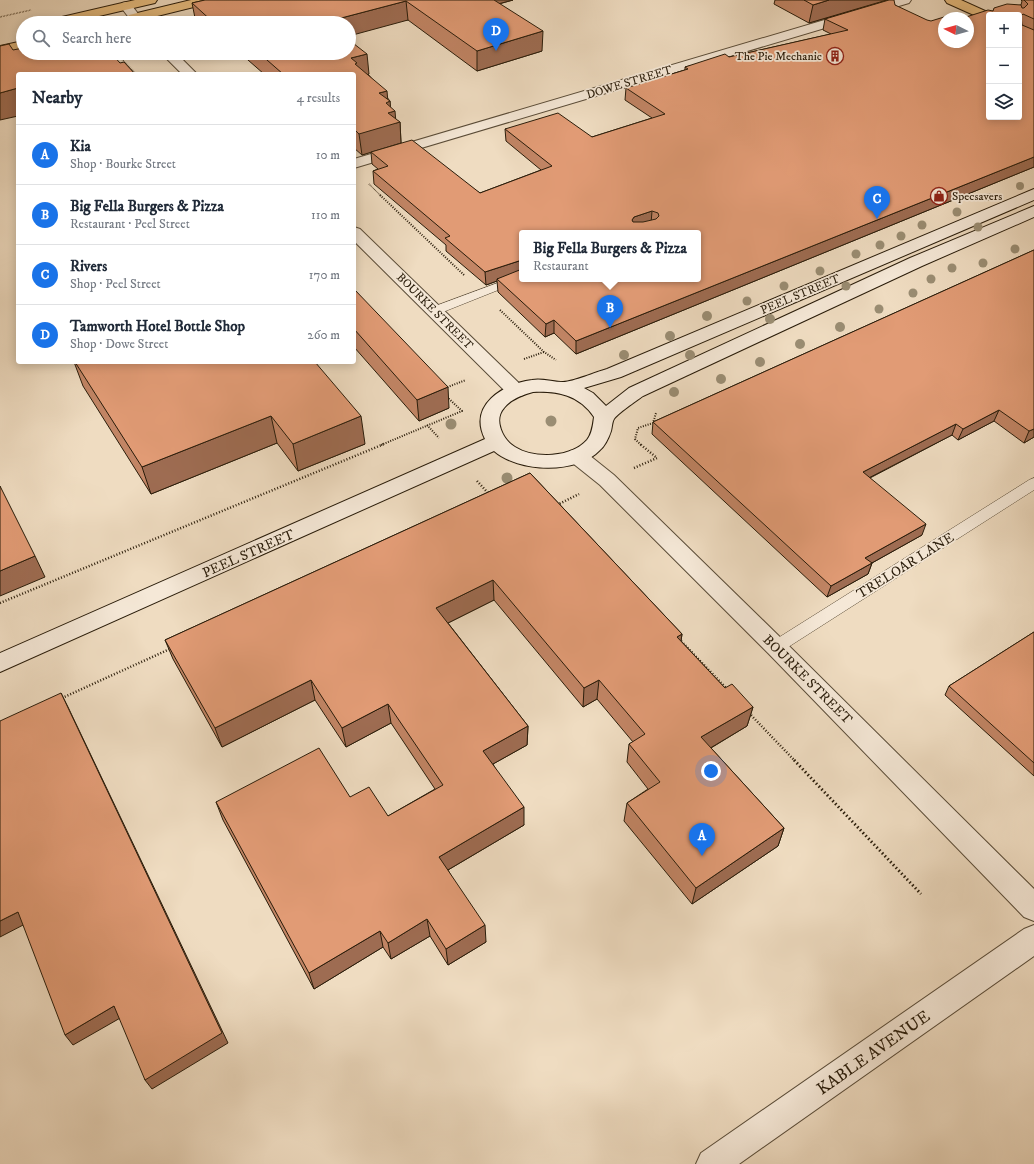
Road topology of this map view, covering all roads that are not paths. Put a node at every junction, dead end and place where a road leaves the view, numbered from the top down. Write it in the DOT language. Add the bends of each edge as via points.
graph roads {
  1 [pos="151,0"];
  2 [pos="206,0"];
  3 [pos="905,0"];
  4 [pos="951,0"];
  5 [pos="123,3"];
  6 [pos="78,16"];
  7 [pos="134,16"];
  8 [pos="151,16"];
  9 [pos="986,17"];
  10 [pos="16,47"];
  11 [pos="0,50"];
  12 [pos="175,60"];
  13 [pos="188,72"];
  14 [pos="356,163"];
  15 [pos="1034,194"];
  16 [pos="1034,211"];
  17 [pos="356,234"];
  18 [pos="519,278"];
  19 [pos="434,311"];
  20 [pos="564,388"];
  21 [pos="516,391"];
  22 [pos="604,417"];
  23 [pos="496,442"];
  24 [pos="577,456"];
  25 [pos="1034,484"];
  26 [pos="776,647"];
  27 [pos="0,663"];
  28 [pos="1034,908"];
  29 [pos="1034,939"];
  30 [pos="712,1164"];
  1 -- 5 [label="main road"];
  2 -- 8 [label="main road"];
  3 -- 14 [label="street, DOWE STREET"];
  4 -- 9 [label="main road"];
  5 -- 6 [label="main road"];
  5 -- 7 [label="street"];
  10 -- 11 [label="main road"];
  12 -- 13 [label="street"];
  15 -- 20 [label="street, PEEL STREET" via="614,373"];
  16 -- 22 [label="street, PEEL STREET" via="916,262 636,392"];
  17 -- 19 [label="street, BOURKE STREET"];
  18 -- 19 [label="lane"];
  19 -- 21 [label="street, BOURKE STREET"];
  20 -- 21 [label="street" via="532,386"];
  20 -- 22 [label="street" via="592,402"];
  21 -- 23 [label="street" via="494,407 489,419 490,430"];
  22 -- 24 [label="street" via="600,436 591,447"];
  23 -- 24 [label="street" via="508,452 523,459 541,462 560,461"];
  23 -- 27 [label="street, PEEL STREET"];
  24 -- 26 [label="street, BOURKE STREET" via="607,480"];
  25 -- 26 [label="lane, TRELOAR LANE"];
  26 -- 28 [label="street, BOURKE STREET"];
  29 -- 30 [label="street, KABLE AVENUE"];
}
